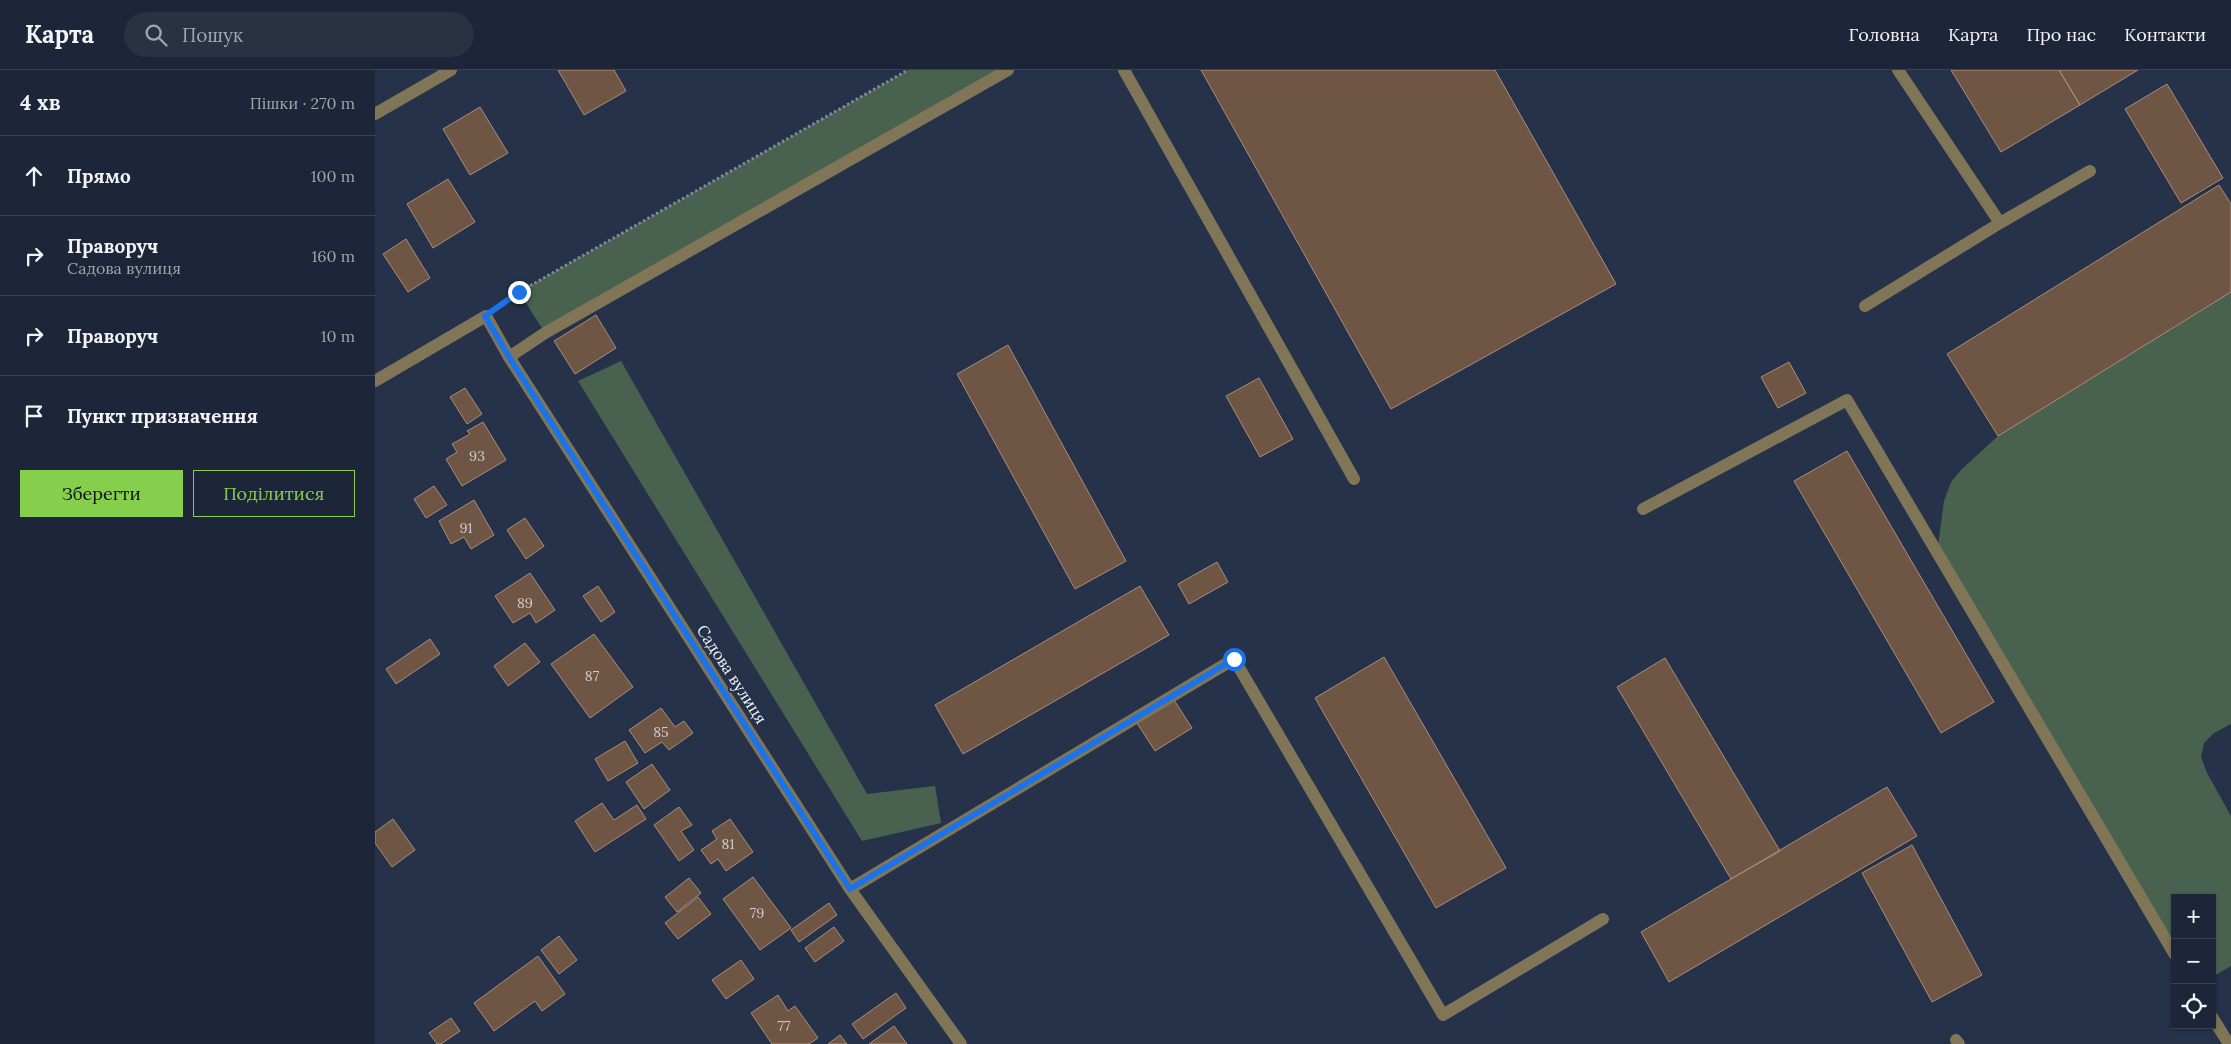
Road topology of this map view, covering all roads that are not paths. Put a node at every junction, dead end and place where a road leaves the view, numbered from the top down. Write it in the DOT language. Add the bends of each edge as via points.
graph roads {
  1 [pos="451,70"];
  2 [pos="1008,70"];
  3 [pos="1124,70"];
  4 [pos="1898,70"];
  5 [pos="375,114"];
  6 [pos="2090,171"];
  7 [pos="2000,223"];
  8 [pos="1865,306"];
  9 [pos="509,357"];
  10 [pos="375,381"];
  11 [pos="1354,479"];
  12 [pos="1643,509"];
  13 [pos="850,889"];
  14 [pos="1603,919"];
  15 [pos="2171,947"];
  16 [pos="2216,1023"];
  17 [pos="961,1044"];
  18 [pos="2229,1044"];
  1 -- 5 [label="street"];
  2 -- 9 [label="street" via="545,333"];
  3 -- 11 [label="street"];
  4 -- 7 [label="street"];
  6 -- 7 [label="street"];
  7 -- 8 [label="street"];
  9 -- 10 [label="street, Садова вулиця" via="485,316"];
  9 -- 13 [label="street, Садова вулиця"];
  12 -- 15 [label="street" via="1847,400"];
  13 -- 14 [label="street" via="1234,659 1443,1015"];
  13 -- 17 [label="street, Садова вулиця"];
  16 -- 18 [label="street"];
}
